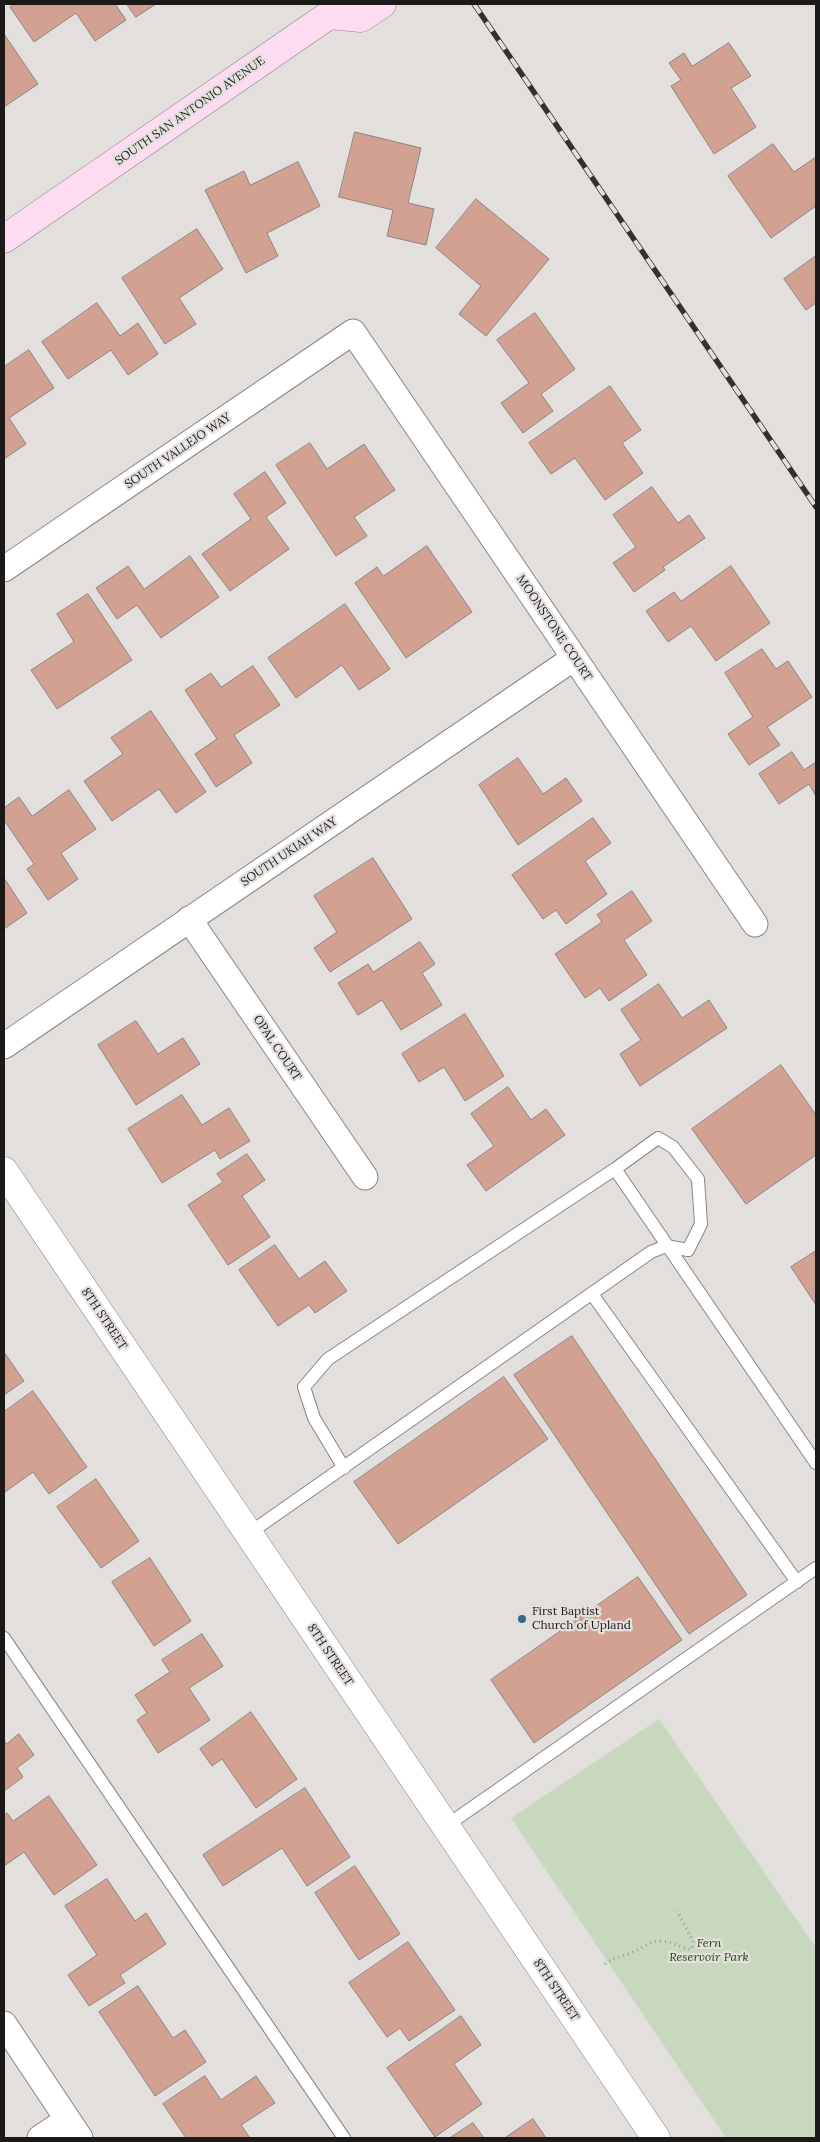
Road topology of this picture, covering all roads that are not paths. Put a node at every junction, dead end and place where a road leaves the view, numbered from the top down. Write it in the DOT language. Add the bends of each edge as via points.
graph roads {
  1 [pos="382,4"];
  2 [pos="330,10"];
  3 [pos="4,239"];
  4 [pos="353,332"];
  5 [pos="4,569"];
  6 [pos="574,658"];
  7 [pos="189,919"];
  8 [pos="756,924"];
  9 [pos="4,1046"];
  10 [pos="615,1170"];
  11 [pos="4,1171"];
  12 [pos="366,1177"];
  13 [pos="666,1246"];
  14 [pos="592,1294"];
  15 [pos="816,1463"];
  16 [pos="344,1468"];
  17 [pos="248,1534"];
  18 [pos="816,1568"];
  19 [pos="797,1582"];
  20 [pos="4,1638"];
  21 [pos="446,1826"];
  22 [pos="4,2024"];
  23 [pos="74,2129"];
  24 [pos="40,2138"];
  25 [pos="344,2138"];
  26 [pos="656,2138"];
  1 -- 2 [label="main road, SOUTH SAN ANTONIO AVENUE" via="361,18"];
  2 -- 3 [label="main road, SOUTH SAN ANTONIO AVENUE"];
  4 -- 5 [label="street, SOUTH VALLEJO WAY"];
  4 -- 6 [label="street, MOONSTONE COURT"];
  6 -- 7 [label="street, SOUTH UKIAH WAY"];
  6 -- 8 [label="street, MOONSTONE COURT"];
  7 -- 9 [label="street, SOUTH UKIAH WAY"];
  7 -- 12 [label="street, OPAL COURT"];
  10 -- 13 [label="lane"];
  10 -- 13 [label="lane" via="658,1138 673,1147 698,1179 701,1224 688,1250"];
  10 -- 16 [label="lane" via="328,1359 304,1387 314,1418"];
  11 -- 17 [label="street, 8TH STREET"];
  13 -- 14 [label="lane" via="651,1252"];
  13 -- 15 [label="lane"];
  14 -- 16 [label="lane"];
  14 -- 19 [label="lane"];
  16 -- 17 [label="lane"];
  17 -- 21 [label="street, 8TH STREET"];
  18 -- 19 [label="lane"];
  19 -- 21 [label="lane"];
  20 -- 25 [label="lane"];
  21 -- 26 [label="street, 8TH STREET"];
  22 -- 23 [label="street"];
  23 -- 24 [label="street"];
}
